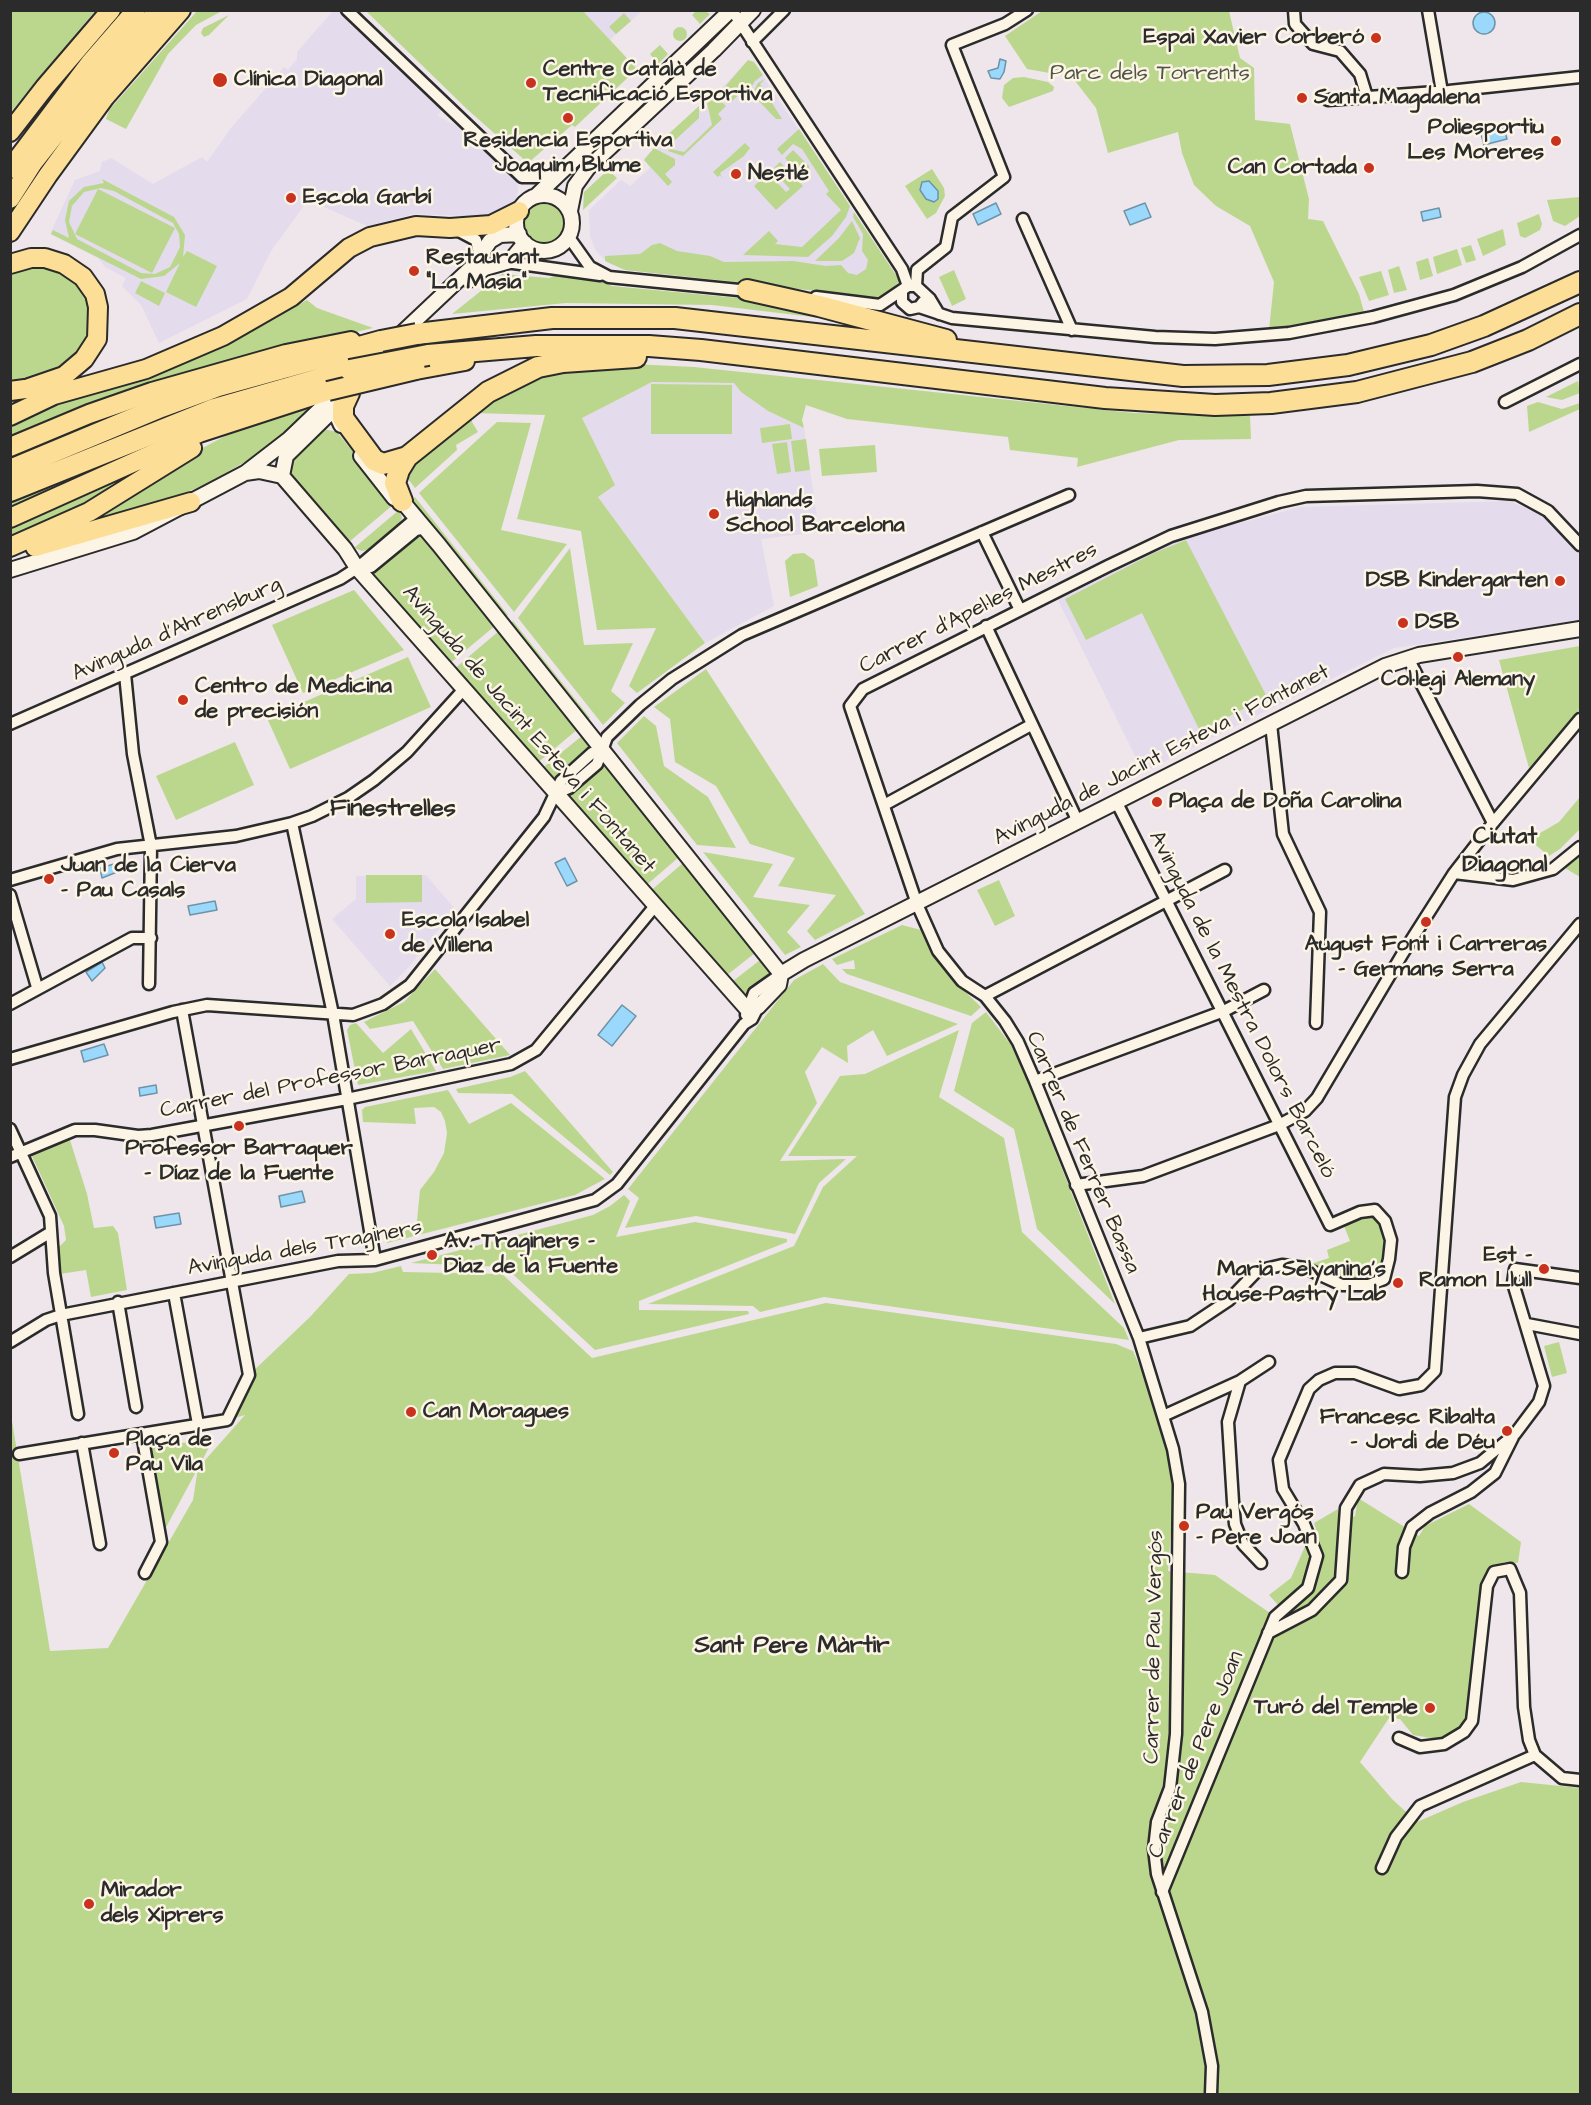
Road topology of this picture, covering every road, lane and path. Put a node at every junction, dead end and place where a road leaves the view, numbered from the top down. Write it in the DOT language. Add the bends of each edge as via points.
graph roads {
  1 [pos="111,10"];
  2 [pos="136,10"];
  3 [pos="159,10"];
  4 [pos="182,10"];
  5 [pos="347,10"];
  6 [pos="732,10"];
  7 [pos="753,10"];
  8 [pos="784,10"];
  9 [pos="1027,10"];
  10 [pos="1294,10"];
  11 [pos="1428,10"];
  12 [pos="740,23"];
  13 [pos="752,42"];
  14 [pos="1581,77"];
  15 [pos="1442,92"];
  16 [pos="1367,97"];
  17 [pos="1328,100"];
  18 [pos="12,131"];
  19 [pos="566,168"];
  20 [pos="588,168"];
  21 [pos="10,169"];
  22 [pos="522,177"];
  23 [pos="536,196"];
  24 [pos="552,196"];
  25 [pos="10,199"];
  26 [pos="519,211"];
  27 [pos="570,211"];
  28 [pos="1023,219"];
  29 [pos="450,228"];
  30 [pos="10,232"];
  31 [pos="1581,235"];
  32 [pos="568,236"];
  33 [pos="522,238"];
  34 [pos="480,258"];
  35 [pos="506,262"];
  36 [pos="10,264"];
  37 [pos="609,277"];
  38 [pos="1581,282"];
  39 [pos="912,289"];
  40 [pos="747,290"];
  41 [pos="919,307"];
  42 [pos="939,314"];
  43 [pos="1581,314"];
  44 [pos="1072,330"];
  45 [pos="224,336"];
  46 [pos="383,339"];
  47 [pos="649,346"];
  48 [pos="756,357"];
  49 [pos="1006,357"];
  50 [pos="465,362"];
  51 [pos="422,363"];
  52 [pos="1581,364"];
  53 [pos="29,388"];
  54 [pos="10,391"];
  55 [pos="336,398"];
  56 [pos="1505,402"];
  57 [pos="280,405"];
  58 [pos="10,416"];
  59 [pos="319,425"];
  60 [pos="343,431"];
  61 [pos="10,447"];
  62 [pos="407,458"];
  63 [pos="10,470"];
  64 [pos="245,473"];
  65 [pos="282,476"];
  66 [pos="10,491"];
  67 [pos="1069,495"];
  68 [pos="402,501"];
  69 [pos="190,502"];
  70 [pos="10,518"];
  71 [pos="421,523"];
  72 [pos="982,532"];
  73 [pos="1581,545"];
  74 [pos="10,548"];
  75 [pos="10,556"];
  76 [pos="364,567"];
  77 [pos="10,570"];
  78 [pos="1020,610"];
  79 [pos="986,626"];
  80 [pos="1581,629"];
  81 [pos="1408,658"];
  82 [pos="125,674"];
  83 [pos="464,689"];
  84 [pos="1581,720"];
  85 [pos="10,724"];
  86 [pos="1271,724"];
  87 [pos="1030,725"];
  88 [pos="600,750"];
  89 [pos="555,794"];
  90 [pos="1117,803"];
  91 [pos="884,806"];
  92 [pos="1078,822"];
  93 [pos="292,823"];
  94 [pos="1493,823"];
  95 [pos="152,846"];
  96 [pos="1581,847"];
  97 [pos="1225,870"];
  98 [pos="1455,873"];
  99 [pos="10,880"];
  100 [pos="10,895"];
  101 [pos="1166,900"];
  102 [pos="917,904"];
  103 [pos="655,906"];
  104 [pos="1581,924"];
  105 [pos="151,938"];
  106 [pos="781,974"];
  107 [pos="149,984"];
  108 [pos="38,987"];
  109 [pos="1264,990"];
  110 [pos="985,996"];
  111 [pos="10,1004"];
  112 [pos="753,1008"];
  113 [pos="182,1010"];
  114 [pos="1224,1011"];
  115 [pos="333,1014"];
  116 [pos="1316,1023"];
  117 [pos="10,1059"];
  118 [pos="1035,1081"];
  119 [pos="347,1099"];
  120 [pos="201,1125"];
  121 [pos="1279,1125"];
  122 [pos="10,1129"];
  123 [pos="15,1153"];
  124 [pos="1076,1185"];
  125 [pos="51,1232"];
  126 [pos="10,1257"];
  127 [pos="375,1260"];
  128 [pos="1580,1274"];
  129 [pos="232,1282"];
  130 [pos="174,1293"];
  131 [pos="118,1302"];
  132 [pos="62,1315"];
  133 [pos="1527,1324"];
  134 [pos="1581,1334"];
  135 [pos="1139,1338"];
  136 [pos="10,1342"];
  137 [pos="1269,1362"];
  138 [pos="1240,1381"];
  139 [pos="136,1407"];
  140 [pos="78,1414"];
  141 [pos="1163,1416"];
  142 [pos="198,1425"];
  143 [pos="142,1434"];
  144 [pos="1515,1434"];
  145 [pos="82,1443"];
  146 [pos="19,1454"];
  147 [pos="100,1544"];
  148 [pos="1261,1563"];
  149 [pos="1402,1572"];
  150 [pos="145,1573"];
  151 [pos="1268,1633"];
  152 [pos="1400,1738"];
  153 [pos="1534,1755"];
  154 [pos="1581,1780"];
  155 [pos="1382,1868"];
  156 [pos="1162,1892"];
  157 [pos="1211,2094"];
  1 -- 18 [label="highway"];
  2 -- 21 [label="highway" via="90,63"];
  3 -- 25 [label="highway" via="103,74 33,163"];
  4 -- 30 [label="highway" via="105,98"];
  5 -- 22 [label="street"];
  6 -- 12 [label="street"];
  6 -- 19 [label="street"];
  7 -- 12 [label="street"];
  8 -- 13 [label="street"];
  9 -- 39 [label="street" via="1005,24 952,45 1004,177 952,218 946,247 917,270"];
  10 -- 16 [label="street" via="1295,24 1313,44 1340,51 1360,74"];
  11 -- 15 [label="street"];
  12 -- 13 [label="street"];
  12 -- 20 [label="street"];
  13 -- 39 [label="street"];
  14 -- 15 [label="street"];
  15 -- 16 [label="street"];
  16 -- 17 [label="street"];
  19 -- 22 [label="street" via="543,177"];
  19 -- 23 [label="street"];
  20 -- 24 [label="street" via="576,173"];
  20 -- 27 [label="street" via="572,193"];
  22 -- 23 [label="street" via="535,188"];
  23 -- 24 [label="street"];
  23 -- 26 [label="street"];
  24 -- 27 [label="street"];
  26 -- 29 [label="highway" via="491,225"];
  26 -- 33 [label="street" via="516,222"];
  27 -- 32 [label="street" via="572,224"];
  28 -- 44 [label="street"];
  29 -- 34 [label="street" via="473,237"];
  29 -- 45 [label="highway" via="416,226 359,242 291,297"];
  31 -- 44 [label="street" via="1522,267 1454,295 1373,317 1288,333 1215,339"];
  32 -- 33 [label="street" via="550,250 536,249"];
  32 -- 37 [label="street" via="590,267"];
  33 -- 34 [label="street" via="495,237"];
  33 -- 35 [label="street" via="515,257"];
  34 -- 55 [label="street"];
  35 -- 37 [label="street"];
  35 -- 55 [label="street" via="478,273"];
  36 -- 53 [label="highway" via="31,258 64,264 83,277 95,294 98,307 97,339 84,359 64,376"];
  37 -- 40 [label="street"];
  38 -- 49 [label="highway" via="1459,336 1391,356 1308,371 1183,376"];
  39 -- 40 [label="street" via="880,305"];
  39 -- 41 [label="street" via="925,298"];
  39 -- 41 [label="street" via="905,306"];
  39 -- 42 [label="street"];
  40 -- 49 [label="highway"];
  41 -- 42 [label="street"];
  42 -- 44 [label="street"];
  43 -- 48 [label="highway" via="1500,351 1440,372 1357,392 1271,403 1215,405 1105,398"];
  45 -- 53 [label="highway" via="108,373"];
  45 -- 58 [label="highway" via="146,369 54,396"];
  46 -- 49 [label="highway, bridge" via="552,318 675,318"];
  46 -- 61 [label="highway" via="286,354 222,371 89,414"];
  46 -- 63 [label="highway" via="218,386"];
  47 -- 48 [label="highway"];
  47 -- 50 [label="highway"];
  47 -- 51 [label="highway" via="536,345"];
  48 -- 62 [label="highway" via="638,357 563,362 538,368 488,392"];
  50 -- 51 [label="highway"];
  51 -- 55 [label="highway, bridge"];
  51 -- 66 [label="highway, bridge" via="350,370 213,409"];
  52 -- 56 [label="street"];
  53 -- 54 [label="highway"];
  55 -- 57 [label="highway"];
  55 -- 59 [label="street"];
  55 -- 60 [label="street, Avinguda de Jacint Esteva i Fontanet"];
  55 -- 62 [label="highway" via="343,406 343,418 374,460 383,464"];
  55 -- 64 [label="street"];
  57 -- 70 [label="highway" via="199,433"];
  57 -- 74 [label="highway" via="181,454 88,512"];
  59 -- 60 [label="street" via="327,423"];
  59 -- 65 [label="street" via="286,456"];
  60 -- 68 [label="street, Avinguda de Jacint Esteva i Fontanet" via="394,498"];
  62 -- 68 [label="highway" via="395,483"];
  64 -- 65 [label="street" via="259,471"];
  64 -- 69 [label="street"];
  65 -- 76 [label="street, Avinguda de Jacint Esteva i Fontanet"];
  67 -- 72 [label="street"];
  68 -- 71 [label="street, Avinguda de Jacint Esteva i Fontanet"];
  69 -- 75 [label="highway"];
  69 -- 77 [label="street" via="118,538"];
  71 -- 76 [label="street, Avinguda d'Ahrensburg"];
  71 -- 88 [label="street, Avinguda de Jacint Esteva i Fontanet"];
  72 -- 78 [label="street"];
  72 -- 88 [label="street" via="742,635 672,679 612,732"];
  73 -- 78 [label="street, Carrer d'Apel·les Mestres" via="1548,511 1518,494 1477,491 1306,496 1171,536"];
  76 -- 82 [label="street, Avinguda d'Ahrensburg"];
  76 -- 83 [label="street, Avinguda de Jacint Esteva i Fontanet" via="371,583"];
  78 -- 79 [label="street, Carrer d'Apel·les Mestres"];
  79 -- 87 [label="street"];
  79 -- 91 [label="street, Carrer d'Apel·les Mestres" via="856,695 850,706 853,718"];
  80 -- 81 [label="street, Avinguda de Jacint Esteva i Fontanet"];
  81 -- 86 [label="street, Avinguda de Jacint Esteva i Fontanet"];
  81 -- 94 [label="street"];
  82 -- 85 [label="street, Avinguda d'Ahrensburg"];
  82 -- 95 [label="street" via="133,754"];
  83 -- 89 [label="street, Avinguda de Jacint Esteva i Fontanet"];
  83 -- 93 [label="street" via="407,752 374,780 333,806"];
  84 -- 94 [label="street"];
  86 -- 90 [label="street, Avinguda de Jacint Esteva i Fontanet"];
  86 -- 116 [label="street" via="1283,834 1320,912"];
  87 -- 91 [label="street"];
  87 -- 92 [label="street"];
  88 -- 89 [label="street" via="592,769"];
  88 -- 106 [label="street, Avinguda de Jacint Esteva i Fontanet"];
  89 -- 103 [label="street, Avinguda de Jacint Esteva i Fontanet"];
  89 -- 115 [label="street" via="544,817 410,984 381,1005 353,1015"];
  90 -- 92 [label="street, Avinguda de Jacint Esteva i Fontanet"];
  90 -- 101 [label="street, Avinguda de la Mestra Dolors Barceló"];
  91 -- 102 [label="street, Carrer d'Apel·les Mestres"];
  92 -- 102 [label="street, Avinguda de Jacint Esteva i Fontanet"];
  93 -- 95 [label="street"];
  93 -- 115 [label="street"];
  94 -- 98 [label="street"];
  95 -- 99 [label="street" via="117,849"];
  95 -- 105 [label="street"];
  96 -- 98 [label="street" via="1553,869 1513,880"];
  97 -- 101 [label="street"];
  98 -- 121 [label="street" via="1317,1098 1305,1111"];
  100 -- 108 [label="street"];
  101 -- 110 [label="street"];
  101 -- 114 [label="street, Avinguda de la Mestra Dolors Barceló"];
  102 -- 106 [label="street, Avinguda de Jacint Esteva i Fontanet"];
  102 -- 110 [label="street, Carrer de Ferrer Bassa" via="938,951 962,981"];
  103 -- 112 [label="street, Avinguda de Jacint Esteva i Fontanet"];
  103 -- 119 [label="street, Carrer del Professor Barraquer" via="552,1032 525,1058 500,1067"];
  104 -- 151 [label="street, Carrer de Pere Joan" via="1480,1044 1462,1075 1453,1102 1436,1371 1421,1385 1399,1389 1355,1373 1335,1373 1309,1389 1279,1460 1283,1489 1305,1524 1317,1556 1308,1588 1275,1617"];
  105 -- 107 [label="street"];
  105 -- 108 [label="street" via="132,938"];
  106 -- 112 [label="street" via="779,985"];
  108 -- 111 [label="street"];
  109 -- 114 [label="street"];
  110 -- 118 [label="street, Carrer de Ferrer Bassa" via="1018,1042"];
  112 -- 127 [label="street, Avinguda dels Traginers" via="617,1184 606,1193 574,1206"];
  113 -- 115 [label="street" via="207,1005"];
  113 -- 117 [label="street"];
  113 -- 120 [label="street"];
  114 -- 118 [label="street"];
  114 -- 121 [label="street, Avinguda de la Mestra Dolors Barceló"];
  115 -- 119 [label="street"];
  118 -- 124 [label="street, Carrer de Ferrer Bassa"];
  119 -- 120 [label="street, Carrer del Professor Barraquer"];
  119 -- 127 [label="street"];
  120 -- 123 [label="street, Carrer del Professor Barraquer" via="138,1136 75,1130"];
  120 -- 129 [label="street"];
  121 -- 124 [label="street" via="1143,1176"];
  121 -- 135 [label="street, Avinguda de la Mestra Dolors Barceló" via="1330,1225 1360,1212 1375,1210 1381,1214 1391,1240 1384,1279 1369,1285 1342,1285 1305,1268 1281,1265 1257,1271 1229,1300 1190,1326"];
  122 -- 123 [label="street"];
  123 -- 125 [label="street" via="50,1216"];
  124 -- 135 [label="street, Carrer de Ferrer Bassa"];
  125 -- 126 [label="street"];
  125 -- 132 [label="street"];
  127 -- 129 [label="street, Avinguda dels Traginers" via="338,1261"];
  128 -- 133 [label="street" via="1515,1269 1513,1283"];
  129 -- 130 [label="street, Avinguda dels Traginers"];
  129 -- 142 [label="street" via="249,1375 227,1420"];
  130 -- 131 [label="street, Avinguda dels Traginers"];
  130 -- 142 [label="street"];
  131 -- 132 [label="street, Avinguda dels Traginers"];
  131 -- 139 [label="street"];
  132 -- 136 [label="street, Avinguda dels Traginers"];
  132 -- 140 [label="street"];
  133 -- 134 [label="street"];
  133 -- 144 [label="street" via="1544,1386 1539,1402"];
  135 -- 141 [label="street, Carrer de Pau Vergós"];
  137 -- 138 [label="street"];
  138 -- 141 [label="street"];
  138 -- 148 [label="street" via="1228,1422 1235,1524 1243,1544"];
  141 -- 156 [label="street, Carrer de Pau Vergós" via="1179,1484 1175,1744 1170,1788 1157,1822 1154,1849"];
  142 -- 143 [label="street"];
  143 -- 145 [label="street"];
  143 -- 150 [label="street" via="161,1542"];
  144 -- 149 [label="street" via="1495,1473 1472,1492 1430,1513 1412,1527 1404,1547"];
  144 -- 151 [label="street" via="1480,1463 1453,1473 1384,1474 1360,1485 1346,1508 1341,1580 1312,1610"];
  145 -- 146 [label="street"];
  145 -- 147 [label="street"];
  151 -- 156 [label="street, Carrer de Pere Joan"];
  152 -- 153 [label="street" via="1420,1747 1444,1744 1464,1732 1472,1720 1487,1586 1494,1572 1510,1569 1520,1593 1524,1707"];
  153 -- 154 [label="street" via="1562,1778"];
  153 -- 155 [label="street" via="1420,1806 1396,1837"];
  156 -- 157 [label="street, Carrer de Pau Vergós" via="1202,2012 1211,2058"];
}
